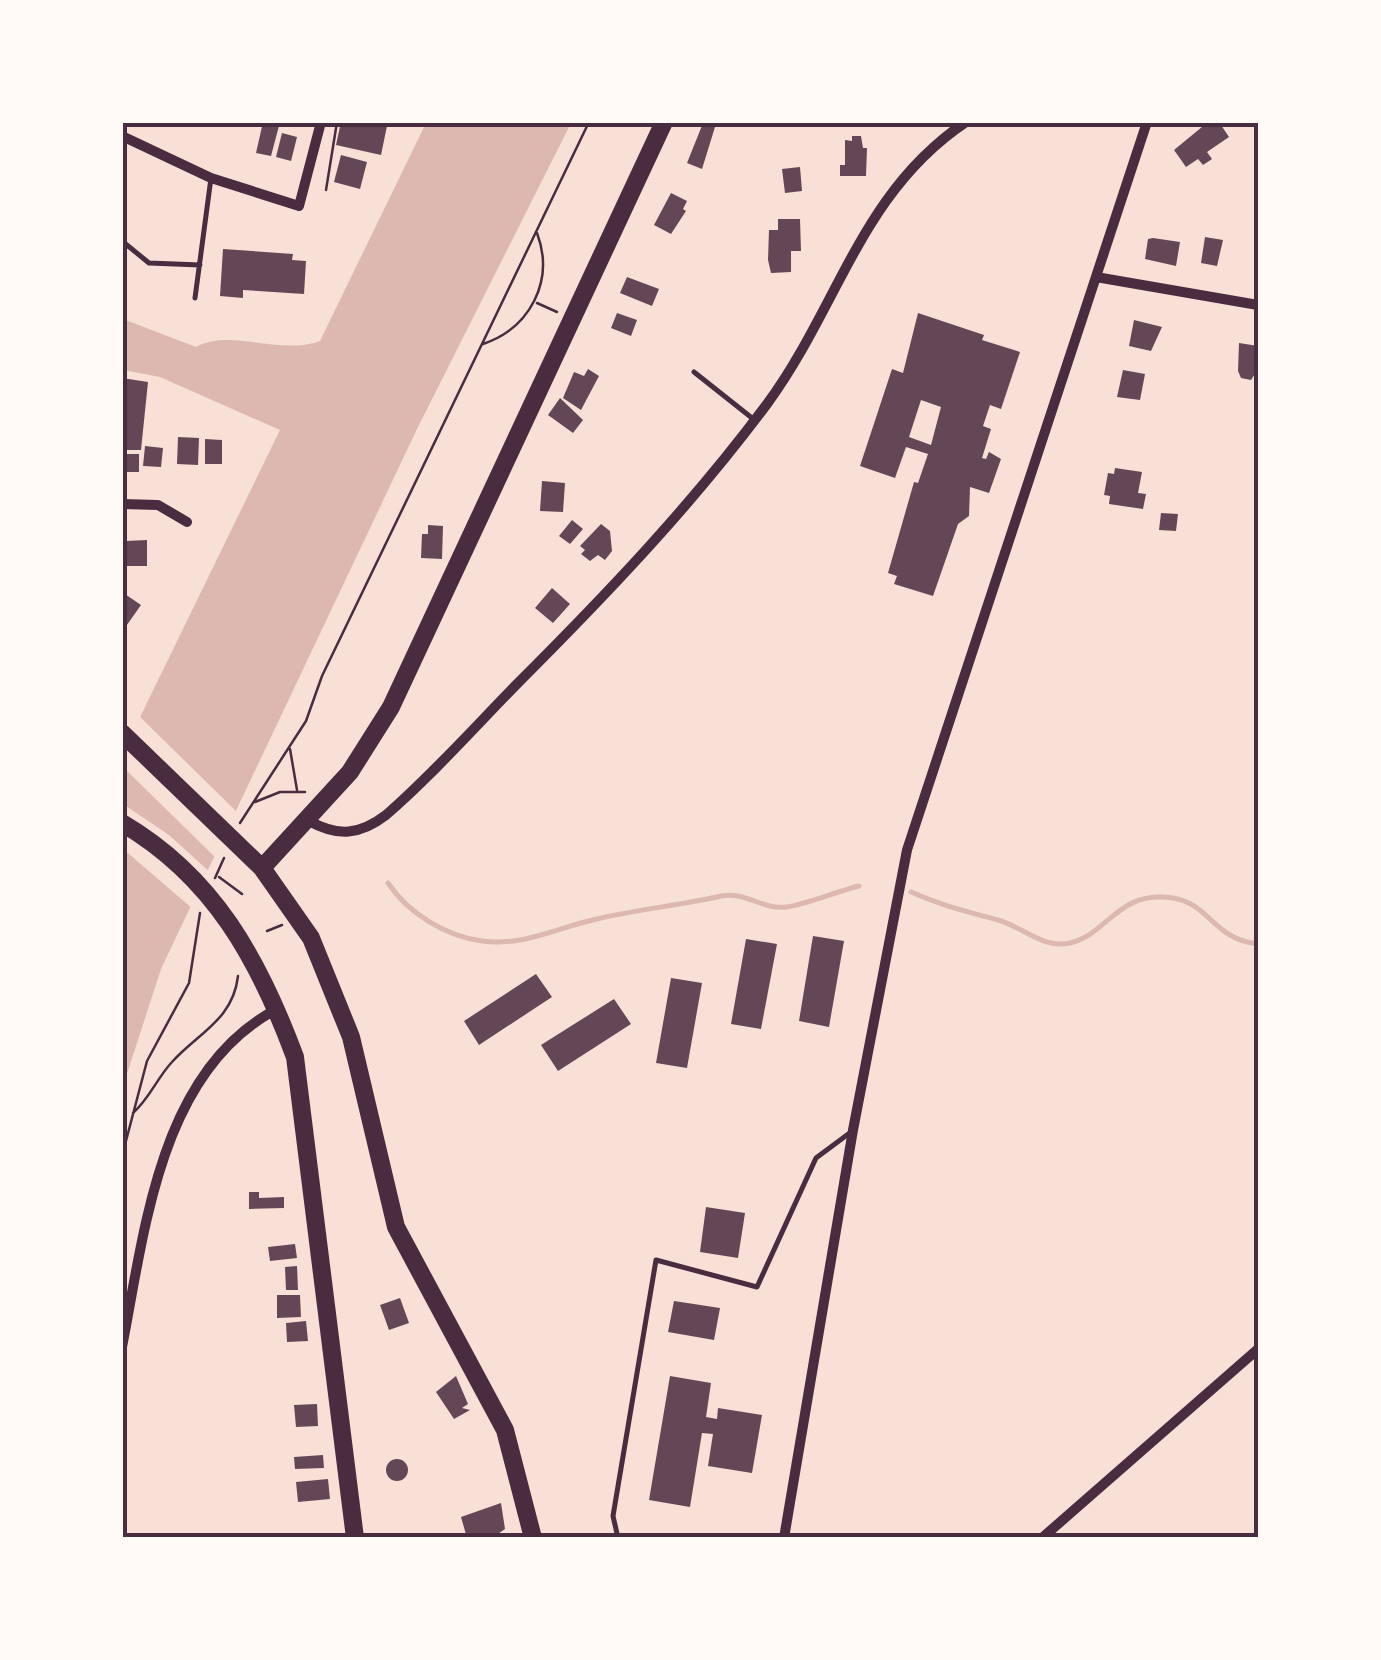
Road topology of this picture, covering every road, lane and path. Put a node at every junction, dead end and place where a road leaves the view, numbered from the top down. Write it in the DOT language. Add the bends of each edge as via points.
graph roads {
  1 [pos="320,122"];
  2 [pos="337,122"];
  3 [pos="589,122"];
  4 [pos="664,122"];
  5 [pos="966,122"];
  6 [pos="1147,122"];
  7 [pos="122,136"];
  8 [pos="211,178"];
  9 [pos="326,190"];
  10 [pos="537,232"];
  11 [pos="122,241"];
  12 [pos="200,265"];
  13 [pos="1096,277"];
  14 [pos="196,298"];
  15 [pos="536,302"];
  16 [pos="1258,305"];
  17 [pos="573,320"];
  18 [pos="483,344"];
  19 [pos="694,372"];
  20 [pos="755,420"];
  21 [pos="122,504"];
  22 [pos="187,522"];
  23 [pos="122,733"];
  24 [pos="290,747"];
  25 [pos="298,791"];
  26 [pos="312,793"];
  27 [pos="253,803"];
  28 [pos="309,821"];
  29 [pos="122,824"];
  30 [pos="235,842"];
  31 [pos="262,868"];
  32 [pos="216,875"];
  33 [pos="211,888"];
  34 [pos="242,894"];
  35 [pos="201,911"];
  36 [pos="284,924"];
  37 [pos="267,931"];
  38 [pos="238,965"];
  39 [pos="278,1008"];
  40 [pos="132,1114"];
  41 [pos="853,1130"];
  42 [pos="122,1156"];
  43 [pos="122,1347"];
  44 [pos="1258,1349"];
  45 [pos="355,1538"];
  46 [pos="532,1538"];
  47 [pos="618,1538"];
  48 [pos="784,1538"];
  49 [pos="1042,1538"];
  1 -- 8 [label="street" via="299,206"];
  2 -- 9 [label="path"];
  3 -- 10 [label="path"];
  4 -- 17 [label="main road"];
  5 -- 20 [label="street" via="884,198 815,333"];
  6 -- 13 [label="street"];
  7 -- 8 [label="street"];
  8 -- 12 [label="lane"];
  10 -- 15 [label="path" via="544,266"];
  10 -- 18 [label="path"];
  11 -- 12 [label="lane" via="149,263"];
  12 -- 14 [label="lane"];
  13 -- 16 [label="street"];
  13 -- 41 [label="street" via="912,834"];
  15 -- 17 [label="path"];
  15 -- 18 [label="path" via="516,328"];
  17 -- 28 [label="main road" via="391,706"];
  18 -- 24 [label="path"];
  19 -- 20 [label="lane"];
  20 -- 28 [label="street" via="638,562 396,806 356,832 338,833"];
  21 -- 22 [label="street" via="158,505"];
  23 -- 30 [label="main road"];
  24 -- 25 [label="path"];
  24 -- 27 [label="path"];
  25 -- 26 [label="path"];
  25 -- 27 [label="path"];
  27 -- 30 [label="path"];
  28 -- 31 [label="main road"];
  29 -- 39 [label="main road" via="164,851 224,912"];
  30 -- 31 [label="main road"];
  30 -- 32 [label="path"];
  31 -- 46 [label="main road" via="298,917 329,977 351,1037 396,1227 505,1430"];
  32 -- 33 [label="path"];
  32 -- 34 [label="path"];
  35 -- 40 [label="path" via="190,983 147,1061"];
  36 -- 37 [label="path"];
  38 -- 40 [label="path" via="235,992 217,1024 171,1063"];
  39 -- 43 [label="street" via="228,1044 182,1107"];
  39 -- 45 [label="main road" via="302,1095"];
  40 -- 42 [label="path"];
  41 -- 47 [label="lane" via="816,1158 757,1287 656,1260 613,1516"];
  41 -- 48 [label="street"];
  44 -- 49 [label="street"];
}
